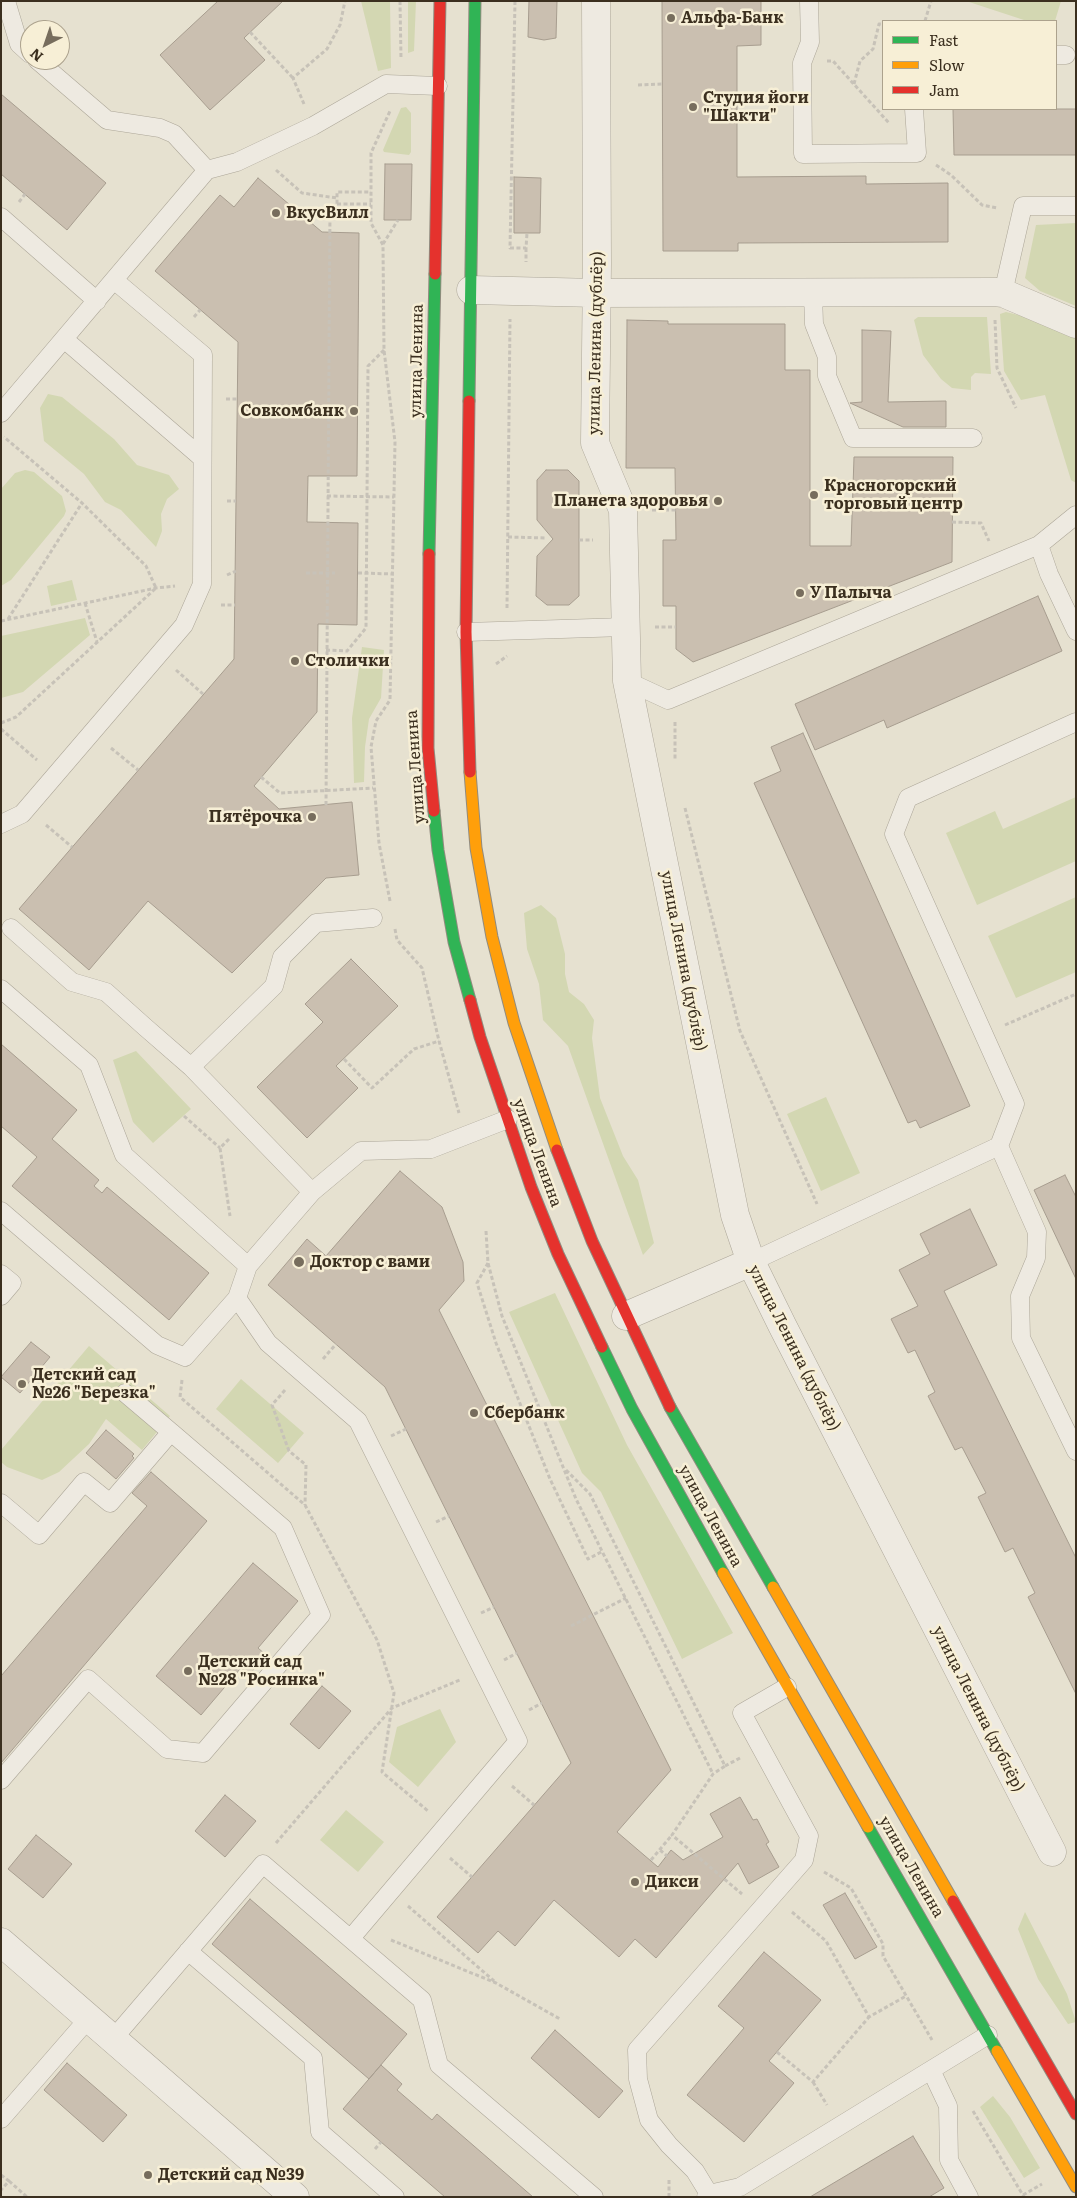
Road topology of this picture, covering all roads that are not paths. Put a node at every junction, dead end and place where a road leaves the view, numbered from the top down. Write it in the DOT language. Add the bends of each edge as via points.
graph roads {
  1 [pos="6,1"];
  2 [pos="440,1"];
  3 [pos="475,1"];
  4 [pos="596,1"];
  5 [pos="809,1"];
  6 [pos="20,45"];
  7 [pos="49,70"];
  8 [pos="438,86"];
  9 [pos="914,110"];
  10 [pos="207,170"];
  11 [pos="1076,206"];
  12 [pos="1,217"];
  13 [pos="114,280"];
  14 [pos="471,290"];
  15 [pos="999,292"];
  16 [pos="597,293"];
  17 [pos="814,293"];
  18 [pos="96,300"];
  19 [pos="1076,324"];
  20 [pos="64,339"];
  21 [pos="1,413"];
  22 [pos="973,438"];
  23 [pos="202,458"];
  24 [pos="1076,515"];
  25 [pos="1039,546"];
  26 [pos="625,628"];
  27 [pos="1076,630"];
  28 [pos="466,632"];
  29 [pos="627,681"];
  30 [pos="1076,722"];
  31 [pos="1,824"];
  32 [pos="374,918"];
  33 [pos="11,928"];
  34 [pos="1,989"];
  35 [pos="191,1067"];
  36 [pos="508,1119"];
  37 [pos="999,1146"];
  38 [pos="312,1192"];
  39 [pos="1,1211"];
  40 [pos="242,1261"];
  41 [pos="751,1262"];
  42 [pos="1,1274"];
  43 [pos="1,1296"];
  44 [pos="237,1298"];
  45 [pos="626,1316"];
  46 [pos="125,1393"];
  47 [pos="171,1432"];
  48 [pos="1076,1451"];
  49 [pos="1,1503"];
  50 [pos="787,1687"];
  51 [pos="1,1780"];
  52 [pos="1052,1852"];
  53 [pos="356,1932"];
  54 [pos="1,1942"];
  55 [pos="188,1951"];
  56 [pos="89,2018"];
  57 [pos="988,2035"];
  58 [pos="113,2038"];
  59 [pos="938,2066"];
  60 [pos="1076,2114"];
  61 [pos="1,2119"];
  62 [pos="1076,2187"];
  63 [pos="708,2195"];
  64 [pos="295,2197"];
  65 [pos="395,2197"];
  66 [pos="594,2197"];
  67 [pos="969,2197"];
  1 -- 6 [label="lane"];
  2 -- 8 [label="main road, улица Ленина"];
  3 -- 14 [label="main road, улица Ленина"];
  4 -- 16 [label="street, улица Ленина (дублёр)"];
  5 -- 9 [label="lane" via="810,42 802,63 803,154 917,154"];
  7 -- 10 [label="lane" via="107,120 160,128 174,134"];
  8 -- 10 [label="lane" via="386,84 313,126 237,162"];
  8 -- 36 [label="main road, улица Ленина" via="428,748 438,850 454,942 480,1037"];
  10 -- 13 [label="lane"];
  11 -- 15 [label="lane" via="1023,206"];
  12 -- 18 [label="lane"];
  13 -- 18 [label="lane"];
  13 -- 23 [label="lane" via="204,356"];
  14 -- 16 [label="street"];
  14 -- 28 [label="main road, улица Ленина"];
  15 -- 17 [label="street"];
  15 -- 19 [label="street"];
  16 -- 17 [label="street"];
  16 -- 26 [label="street, улица Ленина (дублёр)" via="595,443 624,510"];
  17 -- 22 [label="lane" via="814,324 827,357 827,376 853,438"];
  18 -- 20 [label="lane"];
  20 -- 21 [label="lane"];
  20 -- 23 [label="lane"];
  23 -- 31 [label="lane" via="202,584 184,625 22,814"];
  24 -- 25 [label="lane"];
  25 -- 27 [label="lane"];
  25 -- 29 [label="lane" via="668,700"];
  26 -- 28 [label="lane"];
  26 -- 29 [label="street, улица Ленина (дублёр)"];
  28 -- 45 [label="main road, улица Ленина" via="468,748 476,848 492,937 514,1023 544,1116 589,1233"];
  29 -- 41 [label="street, улица Ленина (дублёр)" via="735,1216"];
  30 -- 37 [label="lane" via="908,798 894,834 1015,1104"];
  32 -- 35 [label="lane" via="316,922 282,957 274,986"];
  33 -- 35 [label="lane" via="72,982 106,992"];
  34 -- 40 [label="lane" via="89,1065 124,1155"];
  35 -- 38 [label="lane"];
  36 -- 38 [label="lane" via="431,1149 361,1151"];
  36 -- 50 [label="main road, улица Ленина" via="558,1254 624,1392"];
  37 -- 41 [label="lane"];
  37 -- 48 [label="lane" via="1037,1232 1036,1258 1020,1296 1021,1338"];
  38 -- 40 [label="lane"];
  39 -- 44 [label="lane" via="156,1345 185,1357"];
  40 -- 44 [label="lane"];
  41 -- 45 [label="street"];
  41 -- 52 [label="street, улица Ленина (дублёр)"];
  42 -- 43 [label="lane" via="12,1283"];
  44 -- 53 [label="lane" via="268,1343 358,1421 518,1740"];
  45 -- 60 [label="main road, улица Ленина" via="697,1456"];
  46 -- 47 [label="lane"];
  47 -- 49 [label="lane" via="110,1503 84,1482 39,1535"];
  47 -- 51 [label="lane" via="283,1528 321,1615 203,1752 167,1749 88,1679"];
  50 -- 57 [label="main road, улица Ленина"];
  50 -- 63 [label="lane" via="742,1713 809,1836 804,1860 637,2050 638,2079 649,2120 695,2171"];
  53 -- 55 [label="lane" via="264,1864"];
  53 -- 66 [label="lane" via="422,2000 439,2065"];
  54 -- 56 [label="street"];
  55 -- 58 [label="lane"];
  55 -- 65 [label="lane" via="313,2058 320,2132"];
  56 -- 58 [label="street"];
  56 -- 61 [label="lane"];
  57 -- 59 [label="lane"];
  57 -- 62 [label="main road, улица Ленина"];
  58 -- 64 [label="street"];
  59 -- 63 [label="lane" via="740,2187"];
  59 -- 67 [label="lane" via="948,2106 949,2160"];
}
